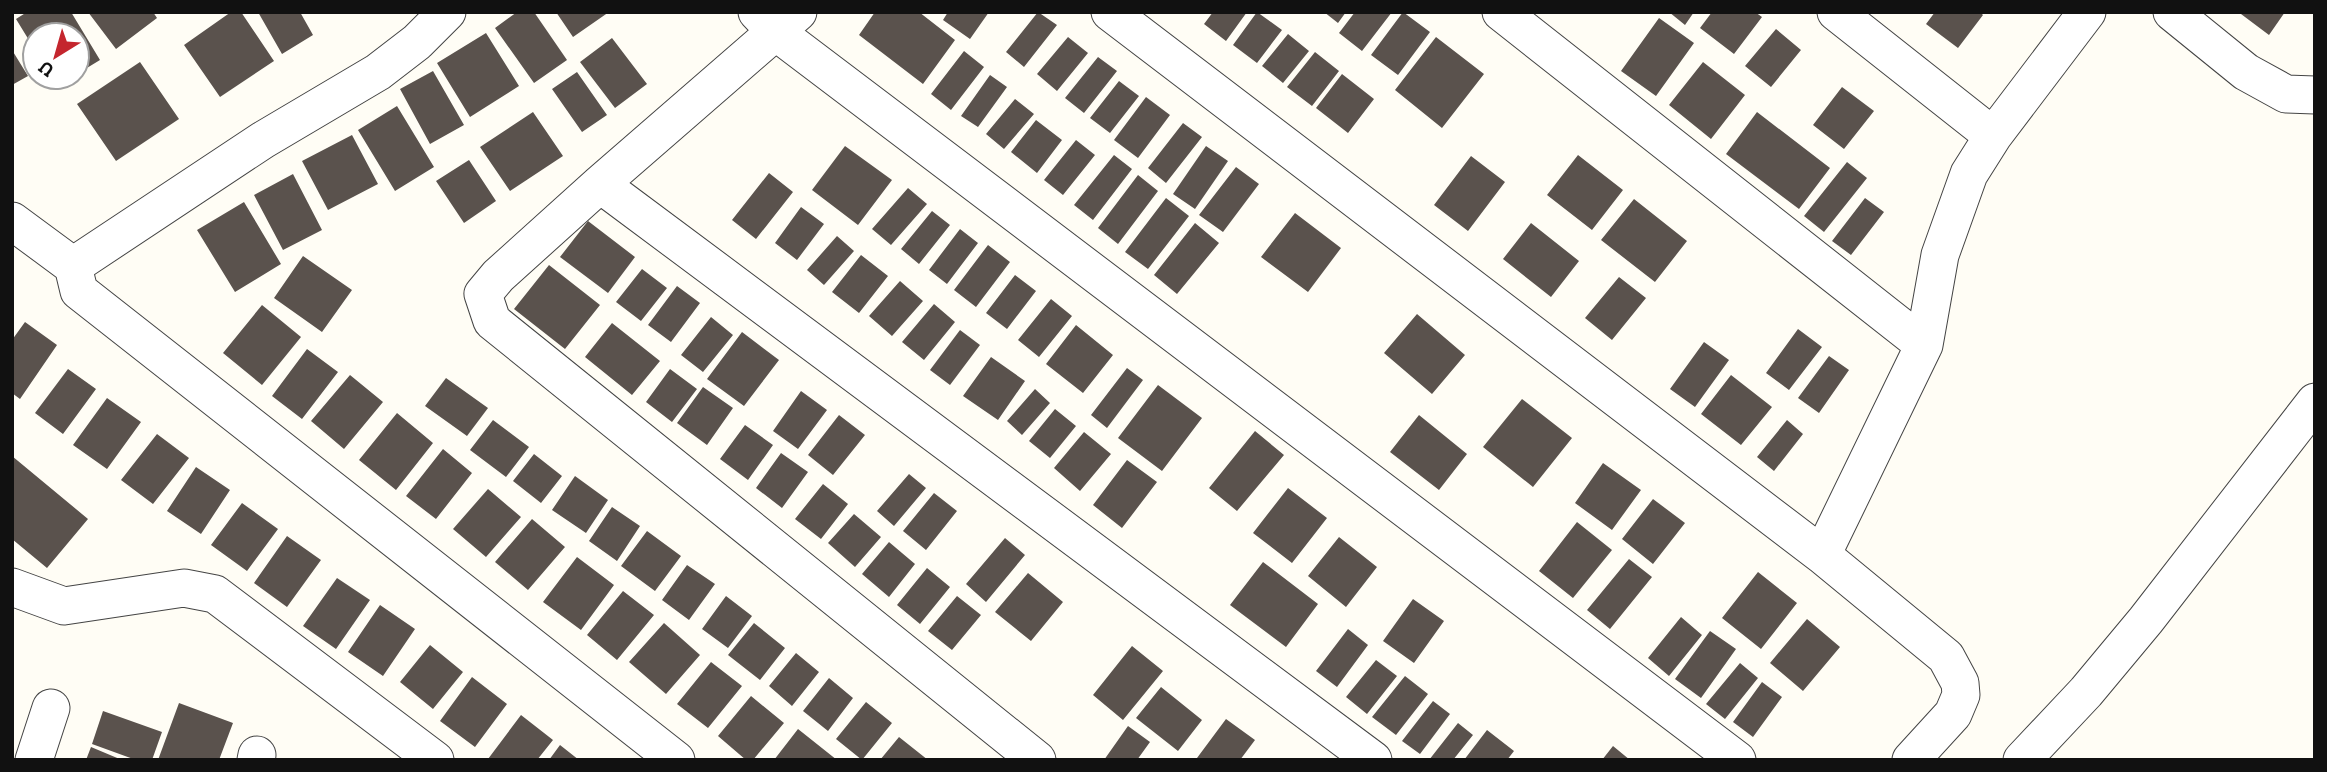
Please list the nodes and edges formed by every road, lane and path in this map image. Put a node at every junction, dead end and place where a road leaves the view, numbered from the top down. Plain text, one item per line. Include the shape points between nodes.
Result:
1 (447, 12) edge
2 (1110, 12) edge
3 (1501, 12) edge
4 (1836, 12) edge
5 (2087, 12) edge
6 (2172, 12) edge
7 (777, 19) edge
8 (2315, 95) edge
9 (1993, 136) junction
10 (600, 184) junction
11 (12, 221) edge
12 (73, 266) junction
13 (1924, 345) junction
14 (2315, 402) edge
15 (1822, 555) junction
16 (12, 587) edge
17 (51, 708) dead end
18 (34, 760) edge
19 (435, 760) edge
20 (676, 760) edge
21 (1037, 760) edge
22 (1373, 760) edge
23 (1737, 760) edge
24 (1911, 760) edge
25 (2022, 760) edge

1 - 12 street via 378,72 263,140
2 - 15 street
3 - 13 street
4 - 9 street
5 - 9 street
6 - 8 street via 2246,72 2286,94
7 - 10 street
7 - 23 street
9 - 13 street via 1969,174 1940,255
10 - 21 street via 483,294 492,321
10 - 22 street
11 - 12 street
12 - 20 street via 79,291
13 - 15 street
14 - 25 street via 2146,621
15 - 24 street via 1945,657 1960,683 1961,695 1953,714
16 - 19 street via 64,606 184,588 215,594
17 - 18 street

